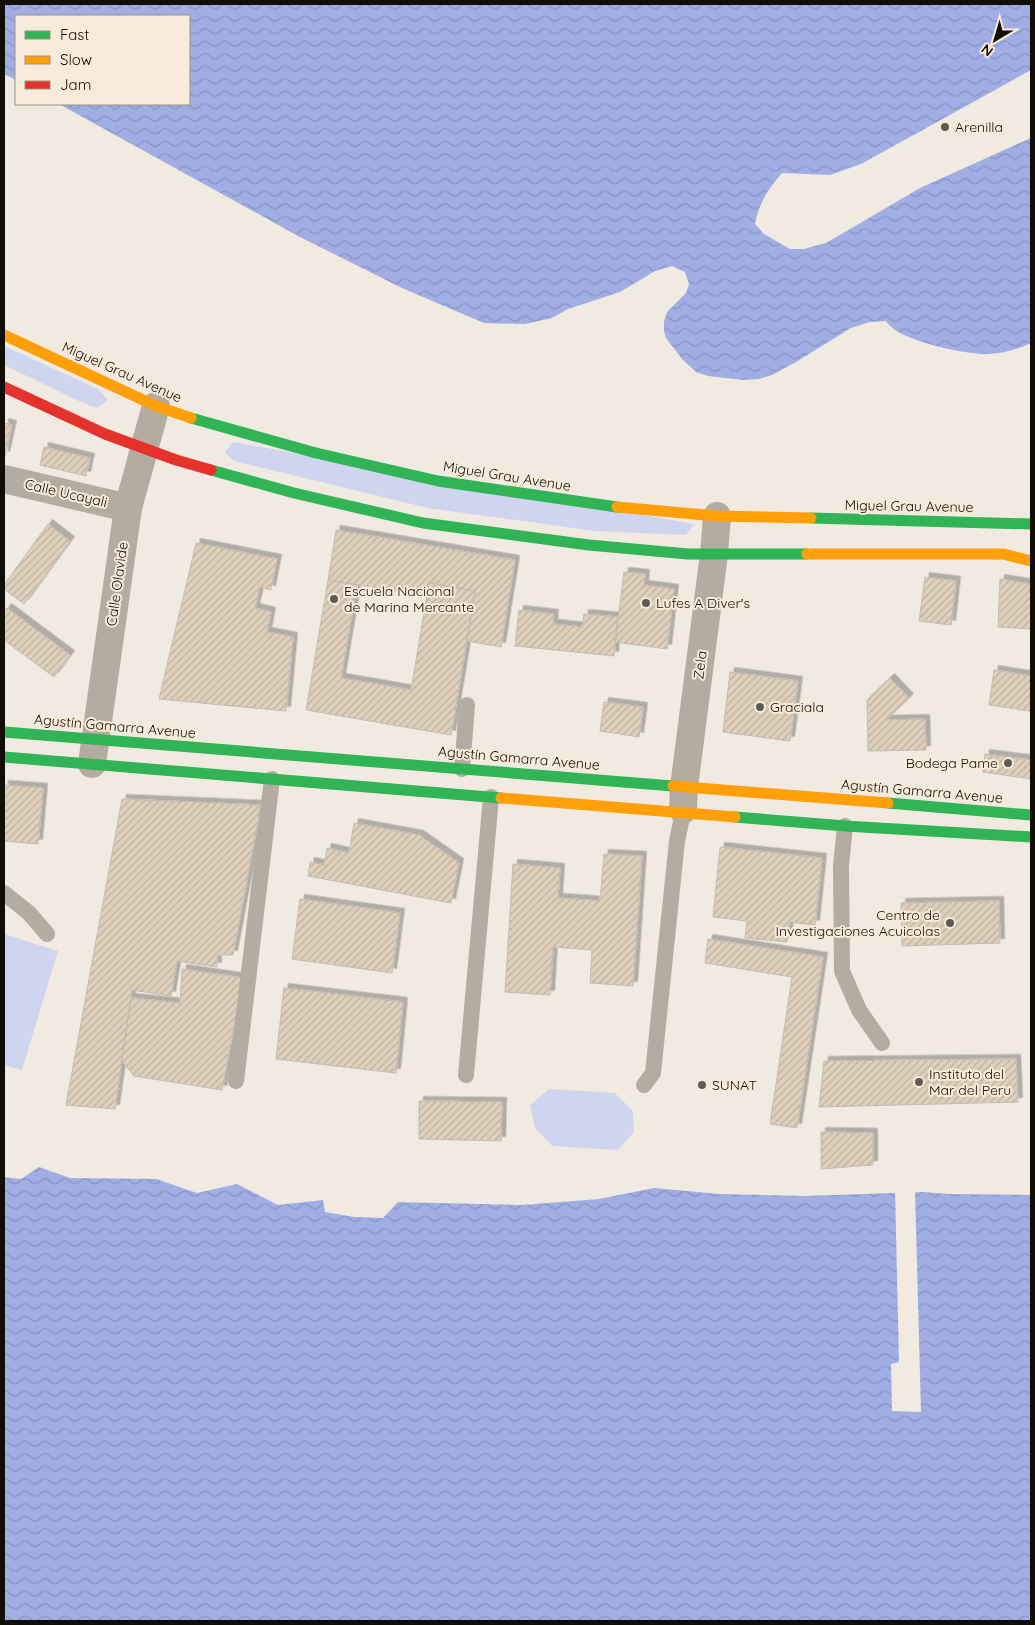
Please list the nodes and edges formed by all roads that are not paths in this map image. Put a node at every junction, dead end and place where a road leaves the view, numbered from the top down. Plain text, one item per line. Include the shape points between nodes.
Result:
1 (4, 335) edge
2 (4, 387) edge
3 (156, 406) junction
4 (144, 449) junction
5 (4, 479) edge
6 (128, 508) junction
7 (717, 516) junction
8 (1031, 524) edge
9 (714, 554) junction
10 (1031, 561) edge
11 (467, 705) dead end
12 (4, 732) edge
13 (93, 752) junction
14 (4, 757) edge
15 (462, 769) junction
16 (272, 779) junction
17 (491, 797) junction
18 (684, 800) junction
19 (1031, 815) edge
20 (846, 826) junction
21 (1031, 837) edge
22 (4, 893) edge
23 (47, 934) dead end
24 (882, 1044) dead end
25 (466, 1075) dead end
26 (236, 1081) dead end
27 (644, 1085) dead end

1 - 3 main road, Miguel Grau Avenue
2 - 4 main road
3 - 4 street, Calle Olavide
3 - 7 main road, Miguel Grau Avenue via 316,453 438,481 630,509
4 - 6 street, Calle Olavide
4 - 9 main road via 294,493 423,523 589,545
5 - 6 street, Calle Ucayali
6 - 13 street, Calle Olavide
7 - 8 main road, Miguel Grau Avenue
7 - 9 street, Zela
9 - 10 main road via 1003,554
9 - 18 street, Zela
11 - 15 lane
12 - 13 main road, Agustín Gamarra Avenue
13 - 14 main road, Agustín Gamarra Avenue
13 - 15 main road, Agustín Gamarra Avenue
13 - 16 main road, Agustín Gamarra Avenue
15 - 18 main road, Agustín Gamarra Avenue
16 - 17 main road, Agustín Gamarra Avenue
16 - 26 lane
17 - 18 main road, Agustín Gamarra Avenue
17 - 25 lane
18 - 19 main road, Agustín Gamarra Avenue
18 - 20 main road, Agustín Gamarra Avenue
18 - 27 lane via 653,1073
20 - 21 main road, Agustín Gamarra Avenue
20 - 24 lane via 840,865 842,971 859,1010
22 - 23 lane via 29,913

